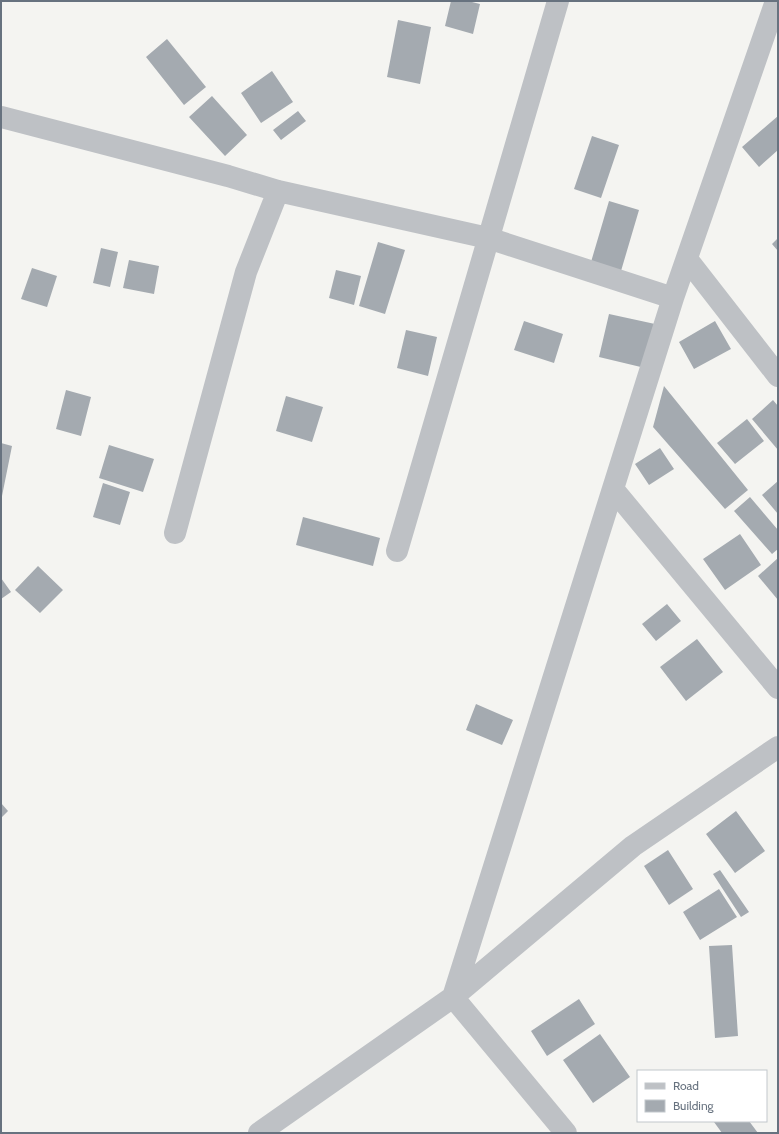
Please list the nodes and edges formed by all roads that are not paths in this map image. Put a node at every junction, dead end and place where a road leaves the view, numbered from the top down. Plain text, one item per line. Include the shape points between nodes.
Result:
1 (558, 1) edge
2 (776, 1) edge
3 (1, 117) edge
4 (278, 191) junction
5 (488, 238) junction
6 (687, 259) junction
7 (673, 298) junction
8 (778, 376) edge
9 (613, 489) junction
10 (175, 533) dead end
11 (398, 551) dead end
12 (778, 688) edge
13 (778, 747) edge
14 (453, 997) junction
15 (259, 1133) edge
16 (566, 1133) edge

1 - 5 street
2 - 6 street
3 - 4 street
4 - 5 street
4 - 10 street via 246,272
5 - 7 street
5 - 11 street
6 - 7 street
6 - 8 street
7 - 9 street
9 - 12 street
9 - 14 street
13 - 14 street via 633,846
14 - 15 street
14 - 16 street

